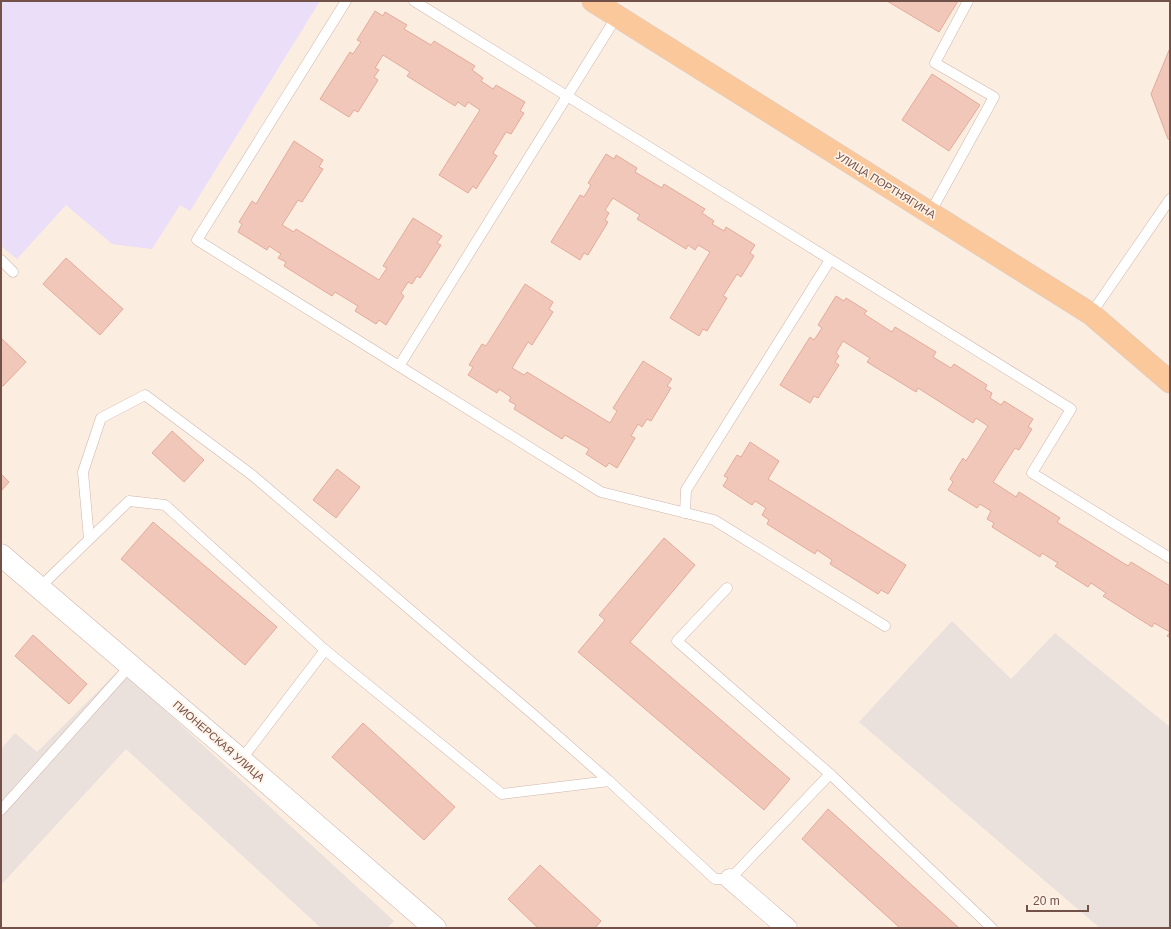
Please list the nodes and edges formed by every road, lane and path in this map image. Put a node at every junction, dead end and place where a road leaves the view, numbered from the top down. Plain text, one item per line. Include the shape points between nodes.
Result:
1 (346, 1) edge
2 (414, 1) edge
3 (593, 1) edge
4 (968, 1) edge
5 (617, 16) junction
6 (566, 96) junction
7 (1170, 199) edge
8 (930, 213) junction
9 (1, 260) edge
10 (830, 260) junction
11 (13, 272) dead end
12 (1091, 314) junction
13 (398, 366) junction
14 (1170, 382) edge
15 (685, 513) junction
16 (89, 540) junction
17 (1, 556) edge
18 (1170, 558) edge
19 (39, 588) junction
20 (726, 588) dead end
21 (885, 626) dead end
22 (325, 650) junction
23 (130, 666) junction
24 (241, 760) junction
25 (830, 774) junction
26 (609, 782) junction
27 (1, 810) edge
28 (730, 878) junction
29 (435, 928) edge
30 (787, 928) edge
31 (992, 928) edge

1 - 13 lane via 197,240
2 - 6 lane
3 - 5 main road, УЛИЦА ПОРТНЯГИНА
4 - 8 lane via 935,63 994,97
5 - 6 lane
5 - 8 main road, УЛИЦА ПОРТНЯГИНА
6 - 10 lane
6 - 13 lane
7 - 12 lane
8 - 12 main road, УЛИЦА ПОРТНЯГИНА
9 - 11 lane
10 - 15 lane via 686,490
10 - 18 lane via 1071,409 1032,473
12 - 14 main road, УЛИЦА ПОРТНЯГИНА
13 - 15 lane via 601,492
15 - 21 lane via 714,520
16 - 19 lane
16 - 22 lane via 129,501 165,505
16 - 26 lane via 83,472 101,418 145,395 252,475
17 - 19 street, ПИОНЕРСКАЯ УЛИЦА
19 - 23 street, ПИОНЕРСКАЯ УЛИЦА
20 - 25 lane via 677,641
22 - 24 lane
22 - 26 lane via 502,794
23 - 24 street, ПИОНЕРСКАЯ УЛИЦА
23 - 27 lane
24 - 29 street, ПИОНЕРСКАЯ УЛИЦА
25 - 28 lane
25 - 31 lane
26 - 28 lane via 715,879
28 - 30 street

